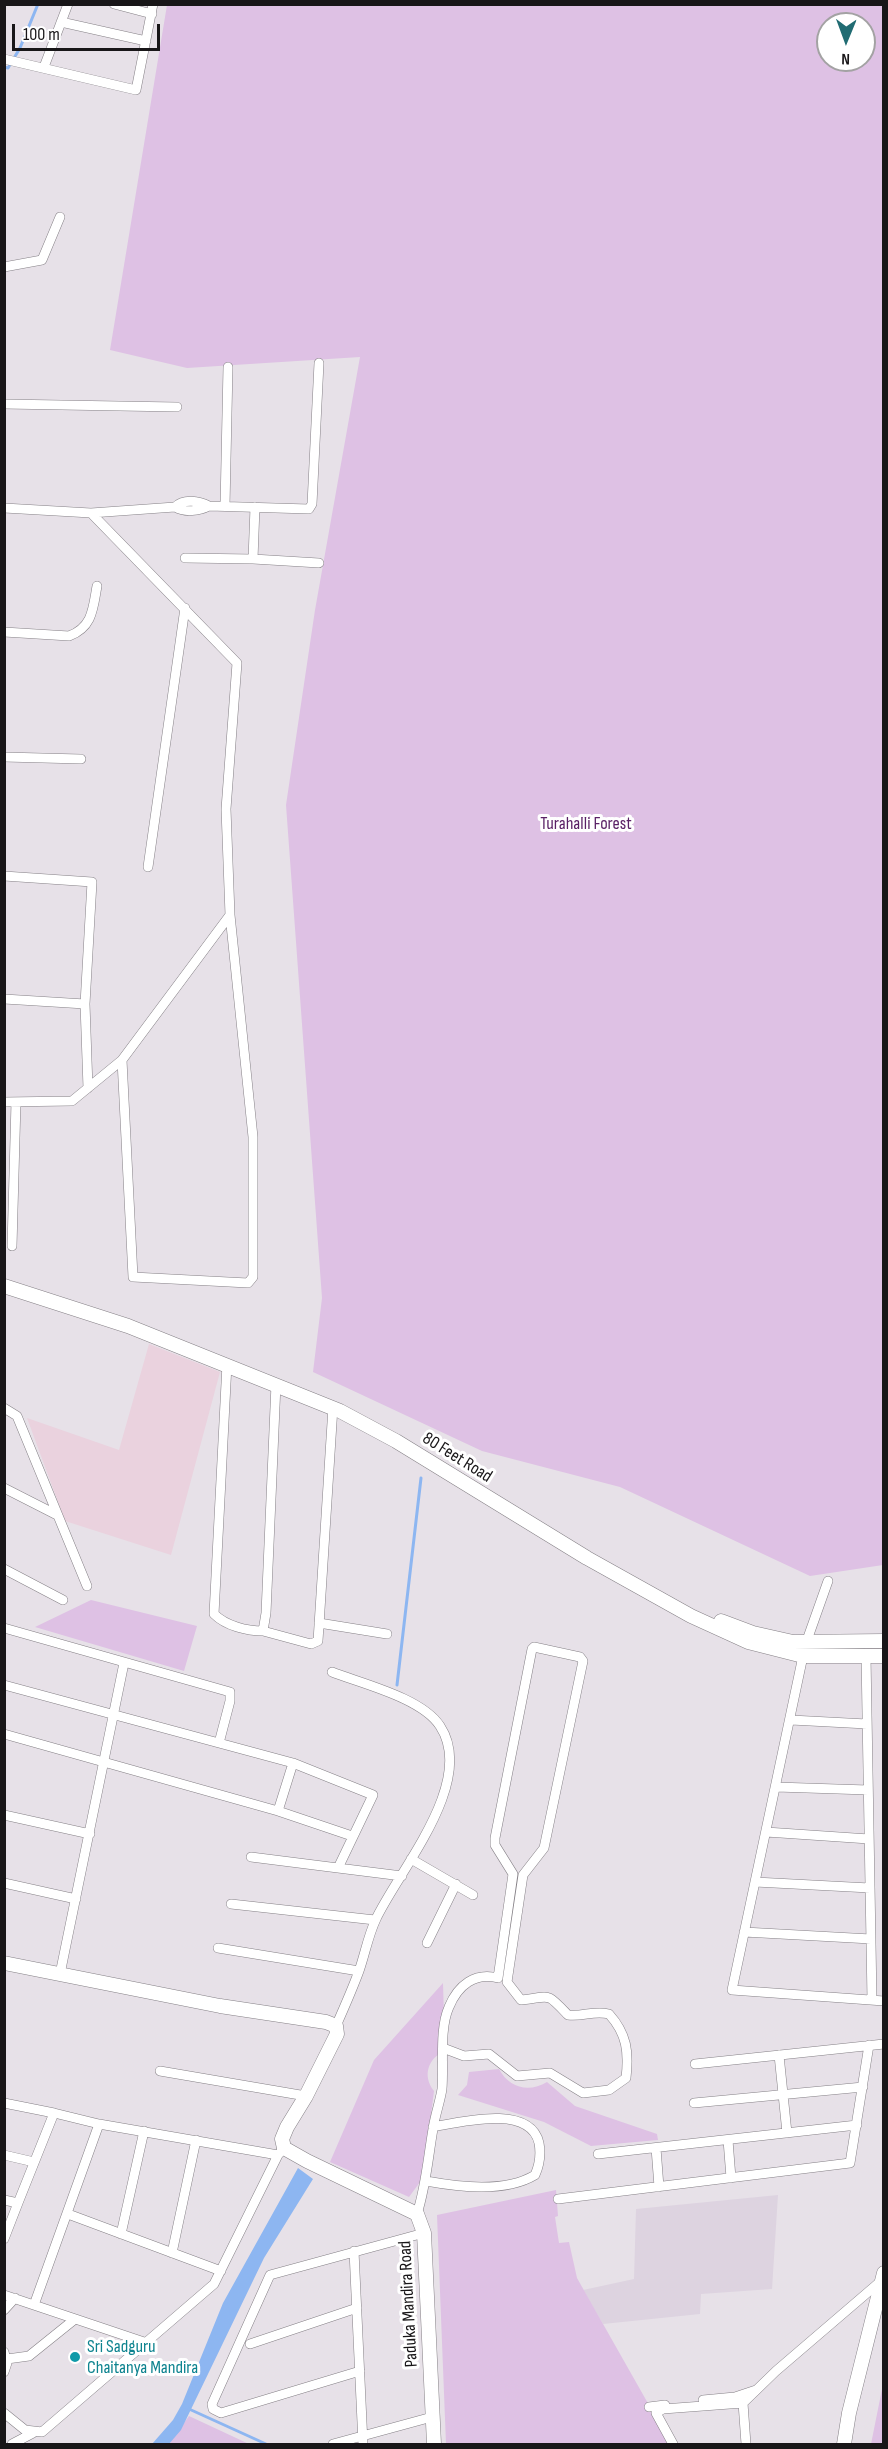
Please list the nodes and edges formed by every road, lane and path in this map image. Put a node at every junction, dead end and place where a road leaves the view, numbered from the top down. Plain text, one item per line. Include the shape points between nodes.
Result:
1 (68, 4) edge
2 (114, 4) edge
3 (152, 9) edge
4 (61, 22) junction
5 (146, 41) junction
6 (4, 59) edge
7 (44, 67) junction
8 (60, 217) dead end
9 (4, 267) edge
10 (319, 363) dead end
11 (228, 367) dead end
12 (4, 404) edge
13 (177, 407) dead end
14 (225, 506) junction
15 (255, 507) junction
16 (4, 508) edge
17 (91, 513) junction
18 (185, 558) dead end
19 (253, 559) junction
20 (319, 563) dead end
21 (97, 586) dead end
22 (186, 608) junction
23 (4, 632) edge
24 (4, 757) edge
25 (81, 759) dead end
26 (148, 867) dead end
27 (4, 876) edge
28 (230, 915) junction
29 (4, 999) edge
30 (85, 1004) junction
31 (122, 1060) junction
32 (88, 1088) junction
33 (4, 1102) edge
34 (16, 1102) junction
35 (12, 1246) dead end
36 (4, 1279) edge
37 (4, 1286) edge
38 (226, 1364) junction
39 (276, 1384) junction
40 (333, 1407) junction
41 (4, 1408) edge
42 (4, 1488) edge
43 (57, 1515) junction
44 (4, 1569) edge
45 (828, 1581) dead end
46 (87, 1586) dead end
47 (647, 1587) junction
48 (63, 1600) dead end
49 (319, 1623) junction
50 (4, 1628) edge
51 (264, 1631) junction
52 (387, 1634) dead end
53 (884, 1641) edge
54 (805, 1650) junction
55 (866, 1656) junction
56 (884, 1656) edge
57 (124, 1663) junction
58 (332, 1672) dead end
59 (4, 1685) edge
60 (114, 1716) junction
61 (791, 1720) junction
62 (867, 1724) junction
63 (4, 1734) edge
64 (219, 1743) junction
65 (104, 1763) junction
66 (293, 1763) junction
67 (776, 1787) junction
68 (868, 1790) junction
69 (278, 1811) junction
70 (4, 1815) edge
71 (766, 1832) junction
72 (90, 1834) junction
73 (352, 1836) junction
74 (869, 1839) junction
75 (251, 1857) dead end
76 (411, 1859) junction
77 (338, 1868) junction
78 (402, 1876) junction
79 (755, 1882) junction
80 (4, 1883) edge
81 (456, 1884) junction
82 (870, 1888) junction
83 (474, 1894) dead end
84 (76, 1899) junction
85 (515, 1901) junction
86 (231, 1904) dead end
87 (375, 1920) junction
88 (744, 1932) junction
89 (870, 1939) junction
90 (427, 1943) dead end
91 (218, 1948) dead end
92 (4, 1963) edge
93 (505, 1963) junction
94 (359, 1971) junction
95 (60, 1974) junction
96 (872, 2000) junction
97 (884, 2001) edge
98 (336, 2026) junction
99 (884, 2044) edge
100 (869, 2045) junction
101 (443, 2048) junction
102 (779, 2055) junction
103 (695, 2064) dead end
104 (160, 2071) dead end
105 (863, 2087) junction
106 (783, 2095) junction
107 (306, 2096) junction
108 (4, 2103) edge
109 (694, 2103) dead end
110 (54, 2113) junction
111 (99, 2124) junction
112 (857, 2125) junction
113 (433, 2127) junction
114 (144, 2131) junction
115 (787, 2133) junction
116 (196, 2140) junction
117 (728, 2140) junction
118 (656, 2148) junction
119 (281, 2151) junction
120 (598, 2154) dead end
121 (4, 2155) edge
122 (34, 2162) junction
123 (730, 2178) junction
124 (426, 2181) junction
125 (659, 2187) junction
126 (558, 2199) dead end
127 (4, 2200) edge
128 (18, 2203) junction
129 (68, 2214) junction
130 (417, 2214) junction
131 (424, 2233) junction
132 (121, 2234) junction
133 (4, 2239) edge
134 (354, 2251) junction
135 (172, 2253) junction
136 (221, 2271) junction
137 (882, 2277) edge
138 (4, 2295) edge
139 (15, 2298) junction
140 (34, 2305) junction
141 (357, 2308) junction
142 (4, 2310) edge
143 (75, 2319) junction
144 (144, 2342) junction
145 (250, 2344) dead end
146 (6, 2355) edge
147 (360, 2371) junction
148 (4, 2372) edge
149 (756, 2390) junction
150 (743, 2403) junction
151 (649, 2407) dead end
152 (4, 2413) edge
153 (432, 2417) junction
154 (33, 2433) junction
155 (363, 2440) edge
156 (12, 2445) edge
157 (333, 2445) edge
158 (434, 2445) edge
159 (673, 2445) edge
160 (746, 2445) edge
161 (844, 2445) edge

1 - 4 street
2 - 3 street
3 - 5 street
4 - 5 street
4 - 7 street
5 - 7 street via 136,90
6 - 7 street
8 - 9 street via 42,260
10 - 15 street via 312,504 309,509
11 - 14 street
12 - 13 street
14 - 15 street
14 - 17 street via 184,502 175,507
15 - 19 street
16 - 17 street
17 - 22 street
18 - 19 street
19 - 20 street
21 - 23 street via 92,615 86,627 76,634
22 - 26 street
22 - 28 street via 237,663 226,809
24 - 25 street
27 - 30 street via 92,882
28 - 31 street
28 - 31 street via 253,1137 253,1277 248,1283 133,1277
29 - 30 street
30 - 32 street
31 - 32 street
32 - 34 street via 72,1101
33 - 34 street
34 - 35 street
36 - 47 main road, 80 Feet Road via 130,1319 336,1400
37 - 38 main road, 80 Feet Road via 128,1326
38 - 39 main road, 80 Feet Road
38 - 51 street via 214,1614 221,1621
39 - 40 main road, 80 Feet Road
39 - 51 street
40 - 47 main road, 80 Feet Road via 587,1558
40 - 49 street
41 - 43 street via 17,1416
42 - 43 street
43 - 46 street
44 - 48 street
45 - 54 street
47 - 54 main road, 80 Feet Road via 695,1610
49 - 51 street via 315,1643
49 - 52 street
50 - 57 street
53 - 54 main road, 80 Feet Road
54 - 55 main road, 80 Feet Road
54 - 61 street
55 - 56 main road, 80 Feet Road
55 - 62 street
57 - 60 street
57 - 64 street via 230,1692
58 - 76 street via 412,1702 441,1726 448,1745 448,1781 444,1797
59 - 60 street
60 - 64 street
60 - 65 street
61 - 62 street
61 - 67 street
62 - 68 street
63 - 65 street
64 - 66 street
65 - 69 street
65 - 72 street
66 - 69 street
66 - 73 street via 373,1795
67 - 68 street
67 - 71 street
68 - 74 street
69 - 73 street
70 - 72 street
71 - 74 street
71 - 79 street
72 - 84 street
73 - 77 street
74 - 82 street
75 - 77 street
76 - 78 street
76 - 81 street
77 - 78 street
78 - 87 street
79 - 82 street
79 - 88 street
80 - 84 street
81 - 83 street
81 - 90 street
82 - 89 street
84 - 95 street
85 - 85 street via 513,1874 495,1845 495,1838 534,1647 580,1657 583,1661 544,1848 523,1875
85 - 93 street
86 - 87 street
87 - 94 street
88 - 89 street
88 - 96 street via 732,1990
89 - 96 street
91 - 94 street
92 - 95 main road
93 - 101 street via 498,1978 484,1974 470,1980 448,2007
93 - 101 street via 507,1982 521,2000 548,1996 568,2015 592,2011 609,2014 629,2050 626,2078 609,2090 583,2093 550,2073 517,2076 489,2054 464,2056
94 - 98 street
95 - 98 main road
96 - 97 street
98 - 107 main road via 337,2034
99 - 100 street
100 - 102 street
100 - 105 street
101 - 113 street via 442,2090
102 - 103 street
102 - 106 street
104 - 107 street
105 - 106 street
105 - 112 street
106 - 109 street
106 - 115 street
107 - 119 main road via 287,2127
108 - 110 street
110 - 111 street
110 - 122 street
111 - 114 street
111 - 129 street
112 - 115 street
112 - 123 street via 850,2163
113 - 124 street
113 - 124 street via 509,2119 535,2133 540,2154 535,2175 516,2182 473,2187
114 - 116 street
114 - 132 street
115 - 117 street
116 - 119 street
116 - 135 street
117 - 118 street
117 - 123 street
118 - 120 street
118 - 125 street
119 - 130 main road, Paduka Mandira Road
119 - 136 street
121 - 122 street
122 - 128 street
123 - 125 street
124 - 130 street
125 - 126 street
127 - 128 street
128 - 133 street
129 - 132 street
129 - 140 street
130 - 131 main road, Paduka Mandira Road
131 - 134 street
131 - 153 main road, Paduka Mandira Road
132 - 135 street
134 - 141 street
134 - 147 street via 270,2276 213,2409 221,2413
135 - 136 street
136 - 144 street via 214,2284
137 - 149 street
137 - 161 main road
138 - 139 street
139 - 140 street
139 - 142 street
140 - 143 street
141 - 145 street
141 - 147 street
143 - 144 street
143 - 146 street via 29,2356
144 - 154 street via 42,2432
146 - 148 street
147 - 155 street
149 - 150 street
149 - 151 street via 735,2397
150 - 159 street via 663,2409 656,2413
150 - 160 street
152 - 154 street
153 - 155 street
153 - 158 main road, Paduka Mandira Road
154 - 156 street
155 - 157 street

